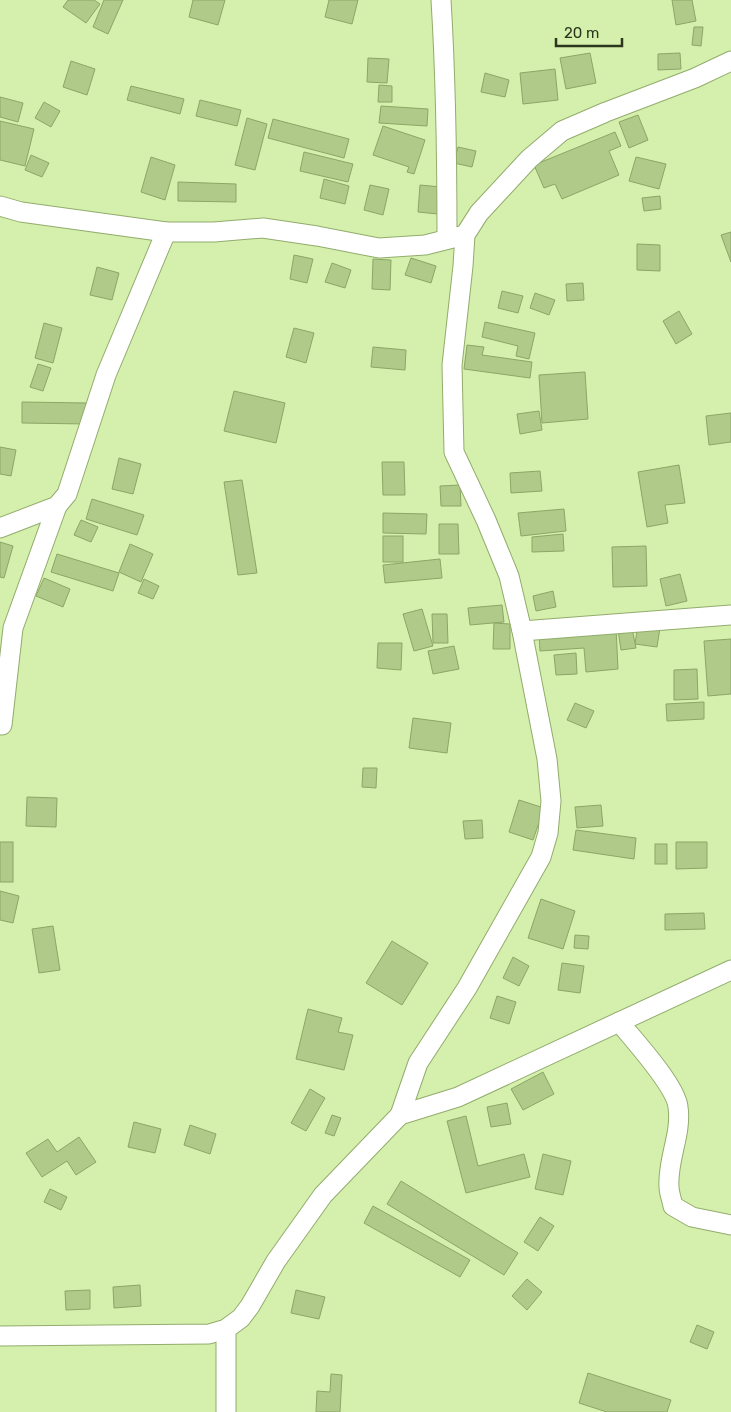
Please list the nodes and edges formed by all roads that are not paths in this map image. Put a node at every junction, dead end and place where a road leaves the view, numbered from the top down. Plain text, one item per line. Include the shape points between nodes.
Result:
1 (441, 0) edge
2 (731, 61) edge
3 (0, 206) edge
4 (166, 232) junction
5 (456, 237) junction
6 (57, 506) junction
7 (0, 528) edge
8 (731, 615) edge
9 (522, 631) junction
10 (2, 725) dead end
11 (726, 976) edge
12 (620, 1022) junction
13 (400, 1115) junction
14 (731, 1225) edge
15 (226, 1329) junction
16 (0, 1336) edge
17 (226, 1412) edge

1 - 5 street
2 - 5 street via 562,131 522,166
3 - 4 street via 21,212
4 - 5 street via 263,228 379,248 424,245
4 - 6 street via 106,374 67,494
5 - 9 street via 462,266 452,365 454,452 509,576
6 - 7 street
6 - 10 street via 13,628
8 - 9 street
9 - 13 street via 547,759 551,801 548,834 541,857 476,972 418,1063
11 - 12 street
12 - 13 street via 458,1097
12 - 14 street via 670,1086 678,1106 669,1187 673,1206 692,1217
13 - 15 street via 323,1195 276,1261 250,1306
15 - 16 street via 209,1334
15 - 17 street

